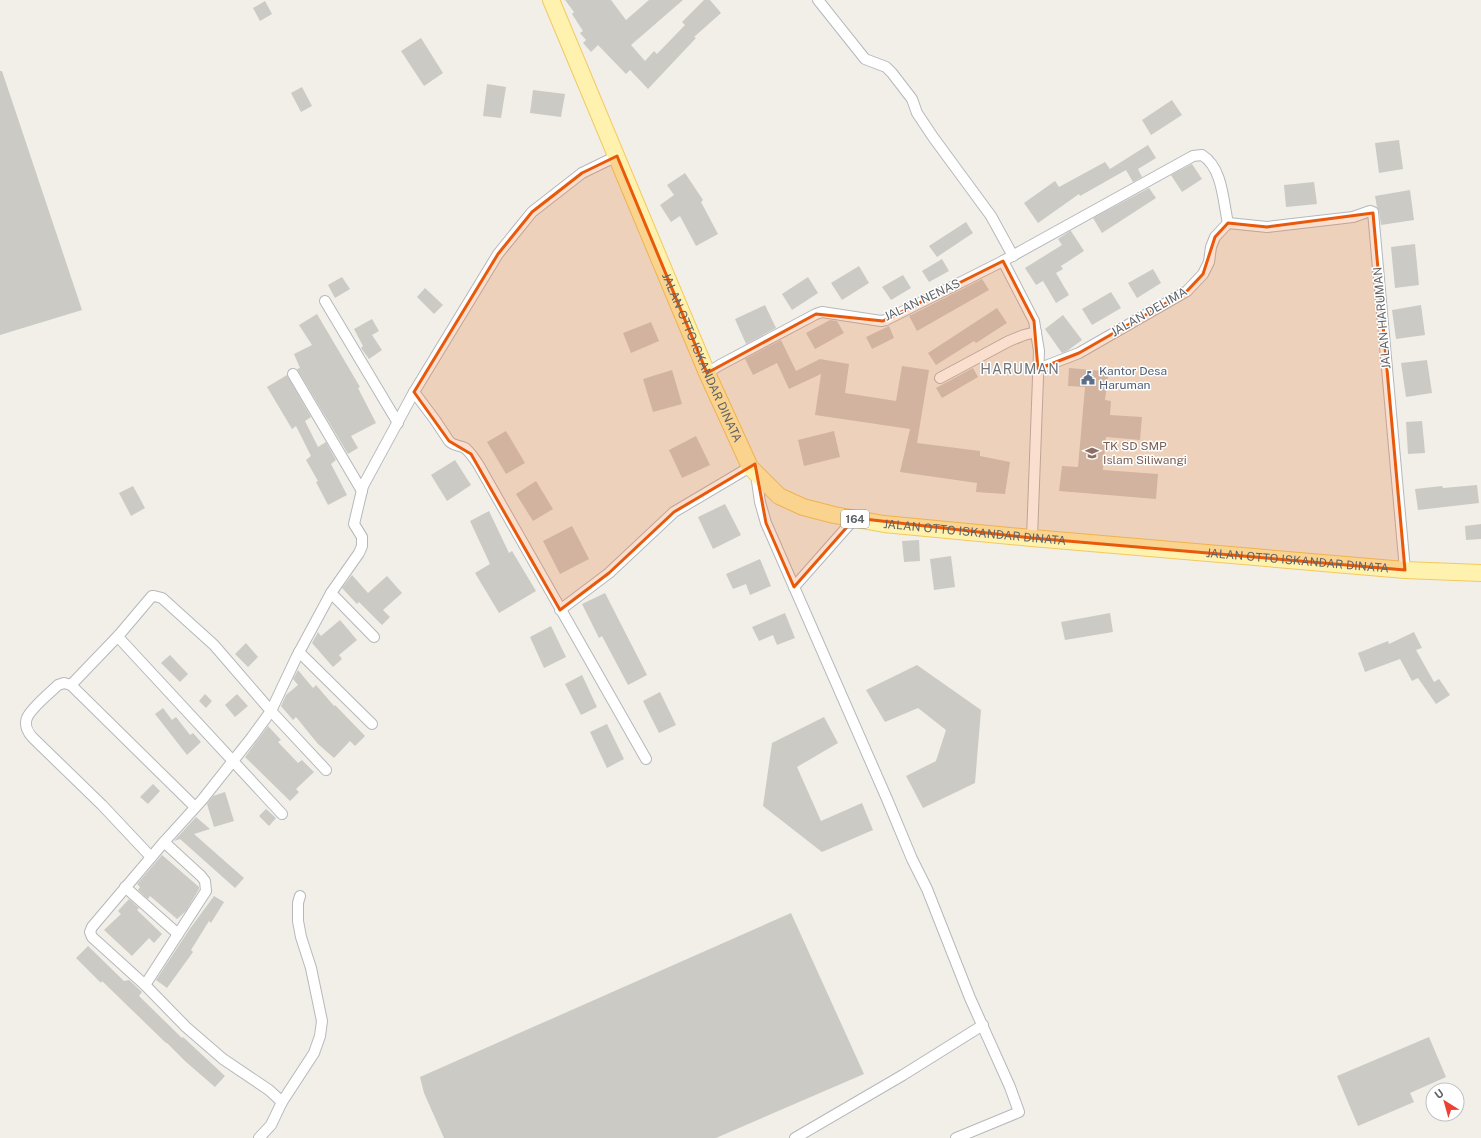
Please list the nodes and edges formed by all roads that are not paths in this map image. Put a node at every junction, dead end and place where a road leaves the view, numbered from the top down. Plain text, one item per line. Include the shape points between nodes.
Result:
1 (551, 0) edge
2 (818, 0) edge
3 (617, 156) junction
4 (1228, 224) junction
5 (1008, 258) junction
6 (325, 301) dead end
7 (1036, 332) junction
8 (1038, 369) junction
9 (293, 374) dead end
10 (707, 374) junction
11 (940, 378) dead end
12 (414, 392) junction
13 (398, 423) junction
14 (753, 470) junction
15 (362, 491) junction
16 (855, 518) junction
17 (1032, 538) junction
18 (1405, 570) junction
19 (1481, 573) edge
20 (794, 587) junction
21 (331, 593) junction
22 (560, 610) junction
23 (119, 636) junction
24 (374, 637) dead end
25 (299, 652) junction
26 (71, 685) junction
27 (271, 711) junction
28 (372, 724) dead end
29 (646, 759) dead end
30 (234, 760) junction
31 (326, 770) dead end
32 (195, 807) junction
33 (282, 814) dead end
34 (164, 842) junction
35 (151, 857) junction
36 (125, 887) junction
37 (300, 896) dead end
38 (178, 934) junction
39 (145, 985) junction
40 (983, 1025) junction
41 (282, 1102) junction
42 (260, 1138) edge
43 (795, 1138) edge
44 (956, 1138) edge

1 - 3 main road, JALAN OTTO ISKANDAR DINATA / 164
2 - 5 street via 864,59 886,67 912,99 917,113 991,216
3 - 10 main road, JALAN OTTO ISKANDAR DINATA / 164
3 - 12 street via 582,173 532,212 498,254
4 - 5 street, JALAN NENAS via 1222,189 1212,164 1202,155 1193,156
4 - 8 street, JALAN DELIMA via 1215,237 1209,262 1203,274 1187,291 1079,353
4 - 18 street, JALAN HARUMAN via 1267,227 1354,217 1373,212
5 - 7 street via 1034,321
5 - 10 street, JALAN NENAS via 883,320 822,312 816,314
6 - 13 street
7 - 8 street
7 - 11 street via 1009,341
8 - 17 street
9 - 15 street
10 - 14 main road, JALAN OTTO ISKANDAR DINATA / 164
12 - 13 street
12 - 22 street via 449,442 464,448 478,464
13 - 15 street
14 - 16 main road, JALAN OTTO ISKANDAR DINATA / 164 via 779,496 803,507
14 - 20 street via 766,523
14 - 22 street via 674,512 609,573
15 - 21 street via 354,524 362,537 362,546
16 - 17 main road, JALAN OTTO ISKANDAR DINATA / 164
16 - 20 street
17 - 18 main road, JALAN OTTO ISKANDAR DINATA / 164
18 - 19 main road, JALAN OTTO ISKANDAR DINATA / 164
20 - 40 street via 927,889
21 - 24 street
21 - 25 street
22 - 29 street
23 - 26 street
23 - 27 street via 152,596 162,598 214,645
23 - 30 street
25 - 27 street
25 - 28 street
26 - 32 street
26 - 35 street via 58,685 31,712 27,718 29,734
27 - 30 street
27 - 31 street
30 - 32 street
30 - 33 street
32 - 34 street
34 - 35 street
34 - 38 street via 201,876 206,886 204,896
35 - 36 street
36 - 38 street
36 - 39 street via 92,926 90,932 96,942
37 - 41 street via 298,921 322,1021 314,1053
38 - 39 street
39 - 41 street via 222,1060 269,1090
40 - 43 street
40 - 44 street via 1019,1112
41 - 42 street

